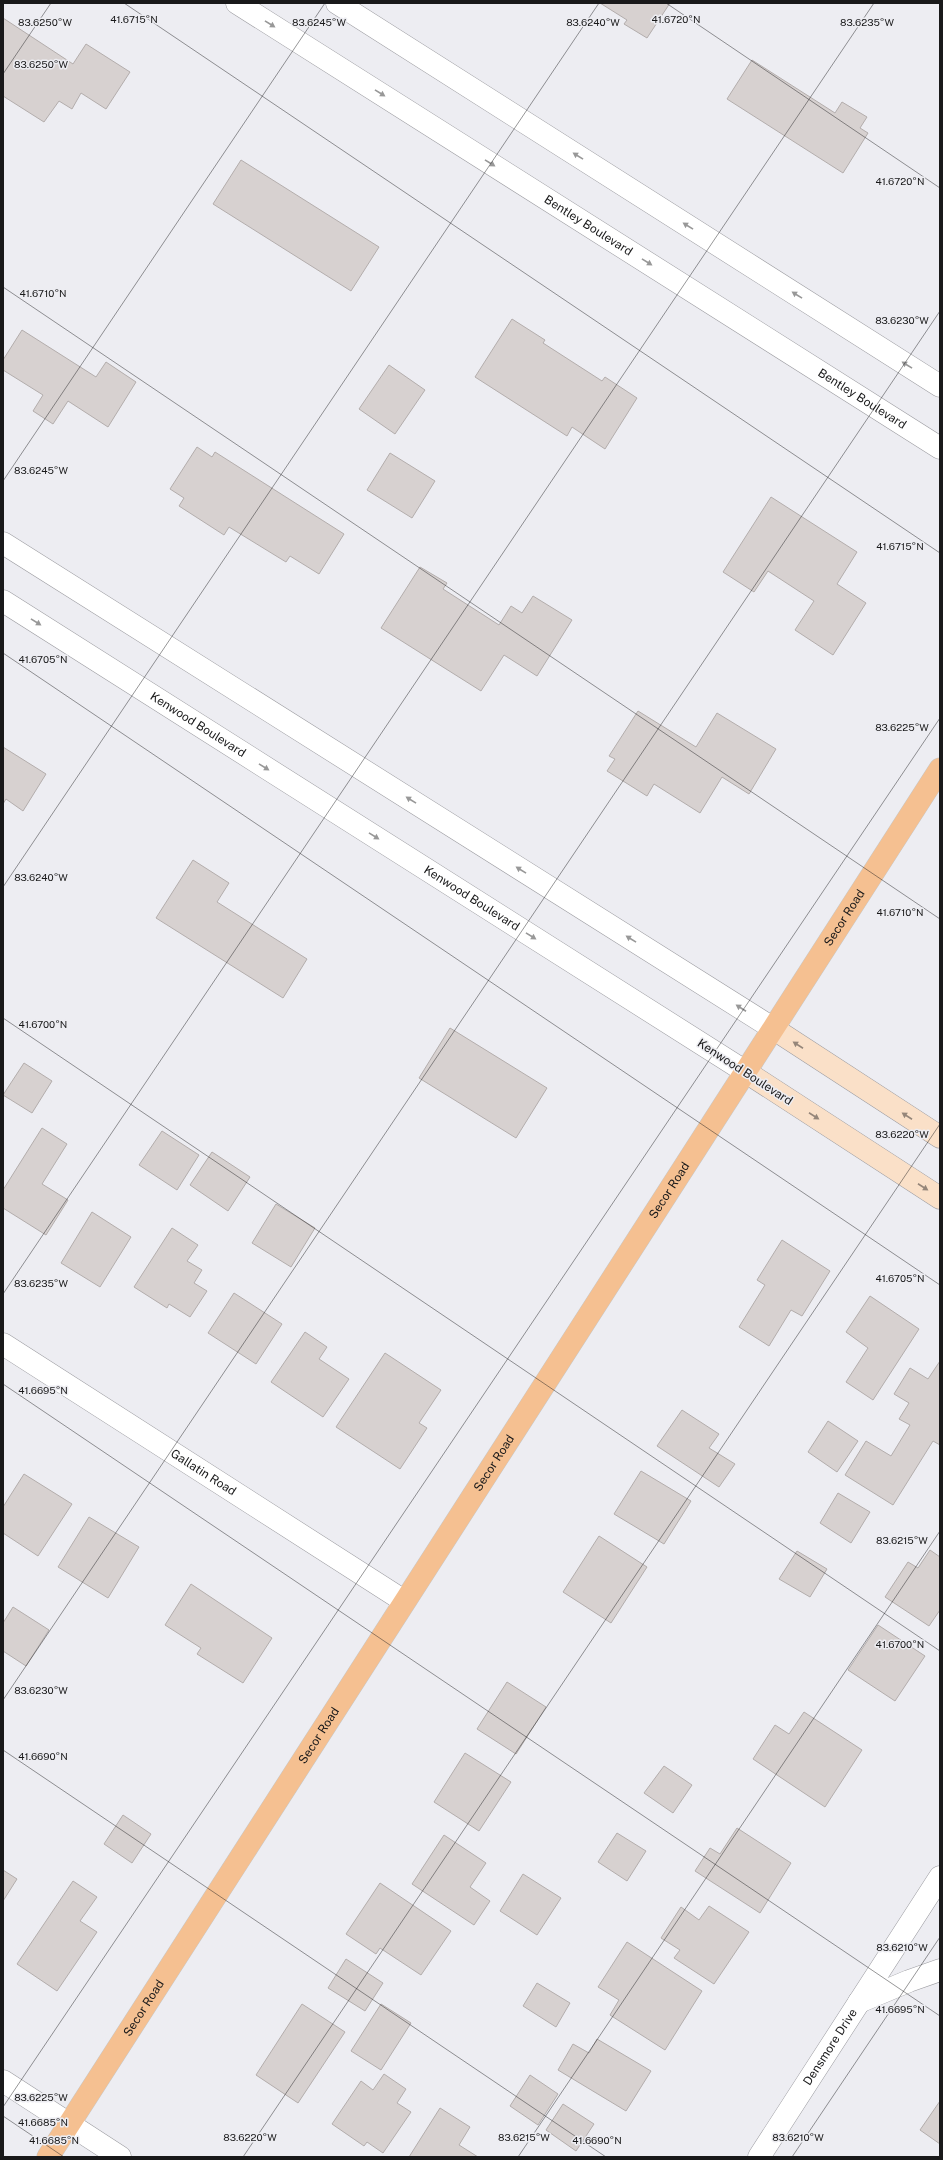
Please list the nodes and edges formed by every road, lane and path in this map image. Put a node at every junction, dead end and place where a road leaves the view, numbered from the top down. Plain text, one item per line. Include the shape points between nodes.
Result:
1 (237, 3) edge
2 (337, 3) edge
3 (940, 386) edge
4 (940, 448) edge
5 (3, 543) edge
6 (3, 601) edge
7 (940, 769) edge
8 (774, 1029) junction
9 (746, 1072) junction
10 (940, 1137) edge
11 (940, 1198) edge
12 (3, 1344) edge
13 (404, 1601) junction
14 (940, 1877) edge
15 (940, 1970) edge
16 (859, 2002) junction
17 (3, 2081) edge
18 (69, 2124) junction
19 (48, 2157) edge
20 (120, 2157) edge
21 (759, 2157) edge

1 -> 4 street, Bentley Boulevard
3 -> 2 street
8 -> 5 street
6 -> 9 street, Kenwood Boulevard
7 - 8 main road, Secor Road
8 - 9 main road, Secor Road
10 -> 8 street
9 -> 11 street, Kenwood Boulevard
9 - 13 main road, Secor Road
12 - 13 street, Gallatin Road
13 - 18 main road, Secor Road
14 - 16 street, Densmore Drive
15 - 16 street via 909,1980
16 - 21 street, Densmore Drive
17 - 18 street
18 - 19 main road, Secor Road
18 - 20 street

